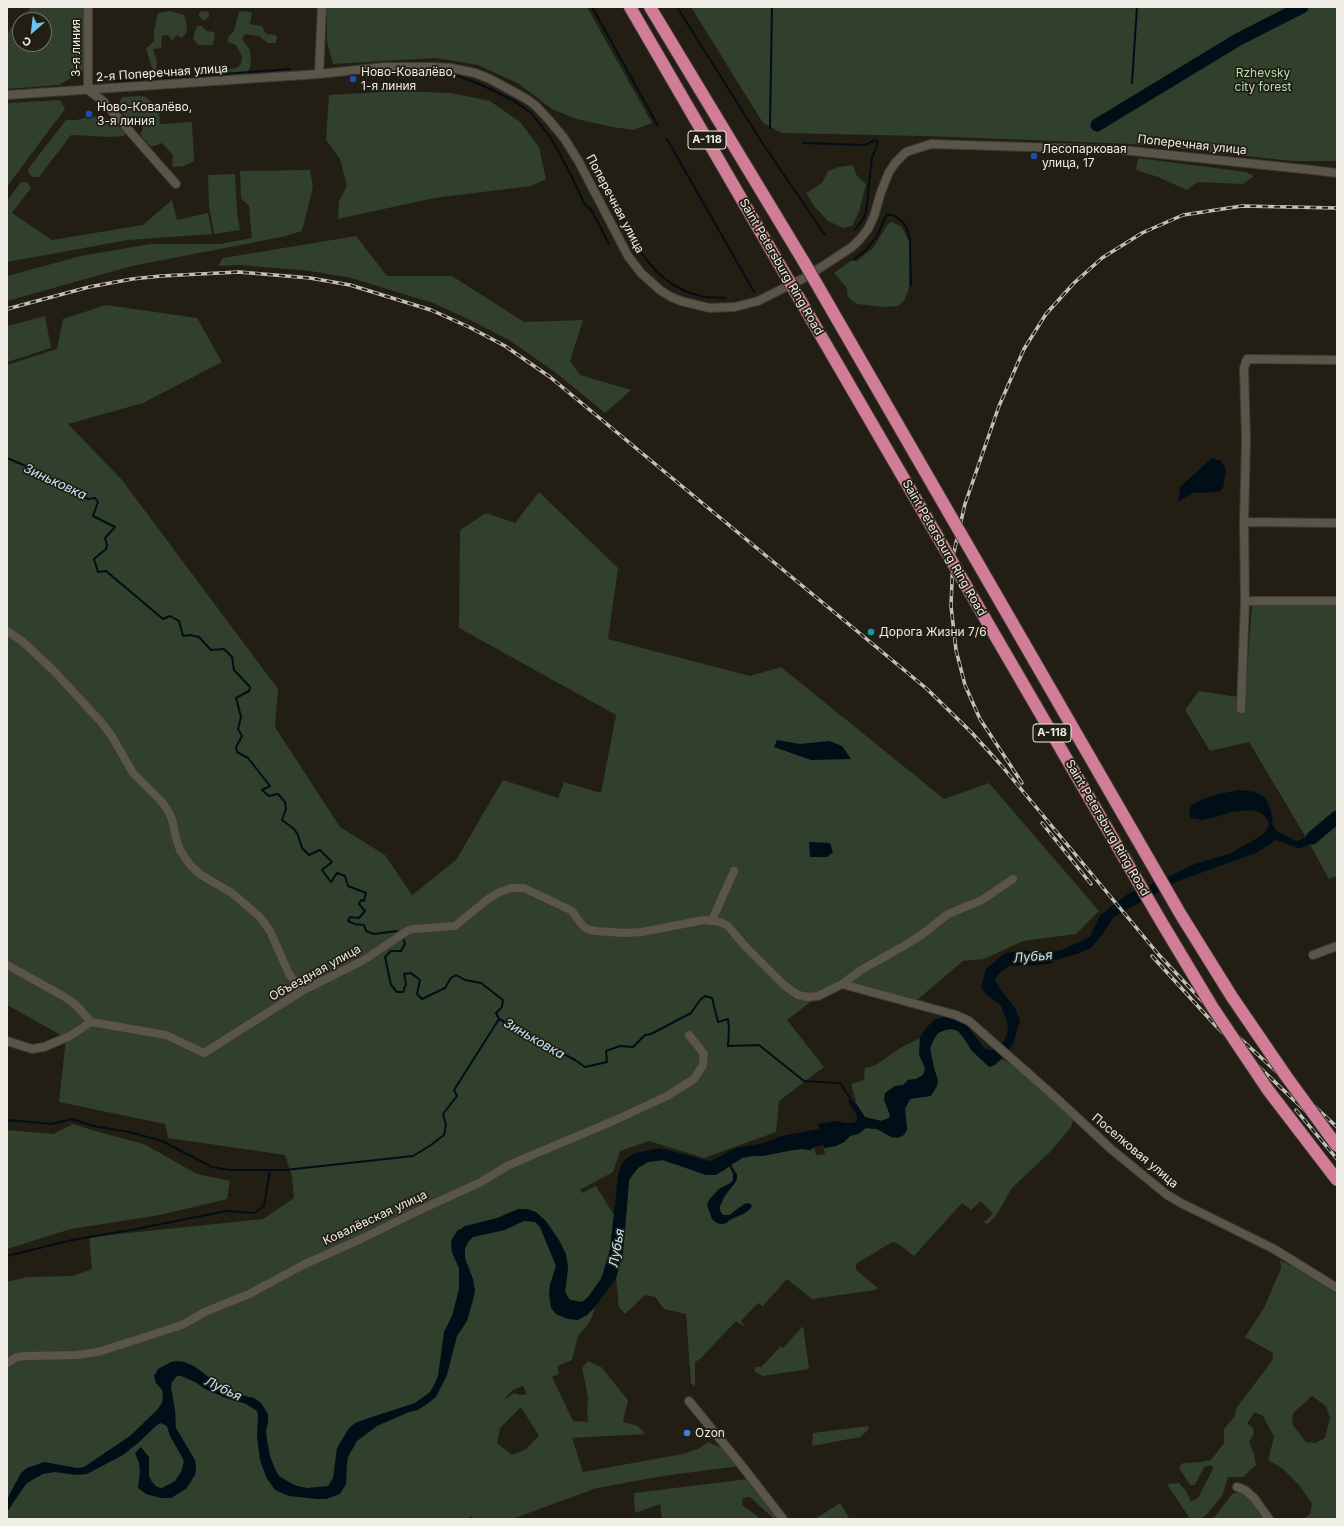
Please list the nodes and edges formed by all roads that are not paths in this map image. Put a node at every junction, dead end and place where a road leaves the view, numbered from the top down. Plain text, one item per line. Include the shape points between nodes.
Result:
1 (88, 7) edge
2 (322, 7) edge
3 (630, 7) edge
4 (650, 7) edge
5 (319, 74) junction
6 (88, 90) junction
7 (7, 96) edge
8 (1337, 173) edge
9 (176, 184) dead end
10 (1337, 360) edge
11 (1244, 522) junction
12 (1337, 523) edge
13 (1245, 601) junction
14 (1337, 601) edge
15 (7, 631) edge
16 (1241, 709) dead end
17 (734, 871) dead end
18 (1013, 879) dead end
19 (712, 920) junction
20 (1337, 946) edge
21 (1313, 955) dead end
22 (7, 965) edge
23 (842, 984) junction
24 (302, 992) junction
25 (91, 1022) junction
26 (689, 1035) dead end
27 (7, 1041) edge
28 (1337, 1146) edge
29 (1337, 1180) edge
30 (1337, 1288) edge
31 (7, 1362) edge
32 (689, 1401) dead end
33 (1237, 1487) dead end
34 (783, 1519) edge
35 (1269, 1519) edge

1 - 6 street, 3-я линия
2 - 5 street
3 - 29 highway, Saint Petersburg Ring Road / А-118, bridge via 1213,1008 1268,1090
4 - 28 highway, Saint Petersburg Ring Road / А-118, bridge via 804,262 1181,915 1236,1004
5 - 6 street, 2-я Поперечная улица
5 - 8 street, Поперечная улица via 384,67 451,68 474,73 514,91 542,111 564,138 628,256 641,273 671,297 681,302 709,308 735,307 758,301 806,277 852,247 868,229 881,192 896,162 906,152 931,144 1122,150
6 - 7 street, 2-я Поперечная улица
6 - 9 street via 103,101
10 - 11 street via 1247,359 1244,368
11 - 12 street
11 - 13 street
13 - 14 street
13 - 16 street
15 - 24 street via 22,641 54,671 101,722 133,773 167,809 180,850 190,865 201,875 232,893 260,917 270,931 289,974
17 - 19 street
18 - 23 street via 982,900 948,914 920,936
19 - 23 street via 728,926 785,986 798,995 808,998 818,996
19 - 24 street, Объездная улица via 694,921 642,932 595,931 582,925 572,911 524,888 511,888 488,899 455,926 407,931 364,960
20 - 21 street
22 - 25 street via 65,996
23 - 30 street, Поселковая улица via 956,1015 969,1021 1111,1149 1166,1194 1274,1250
24 - 25 street, Объездная улица via 204,1053 166,1035
25 - 27 street via 70,1036 44,1047 32,1049
26 - 31 street, Ковалёвская улица via 704,1054 703,1065 694,1079 667,1096 509,1165 479,1183 182,1325 98,1352 16,1357
32 - 34 street
33 - 35 street via 1254,1498

